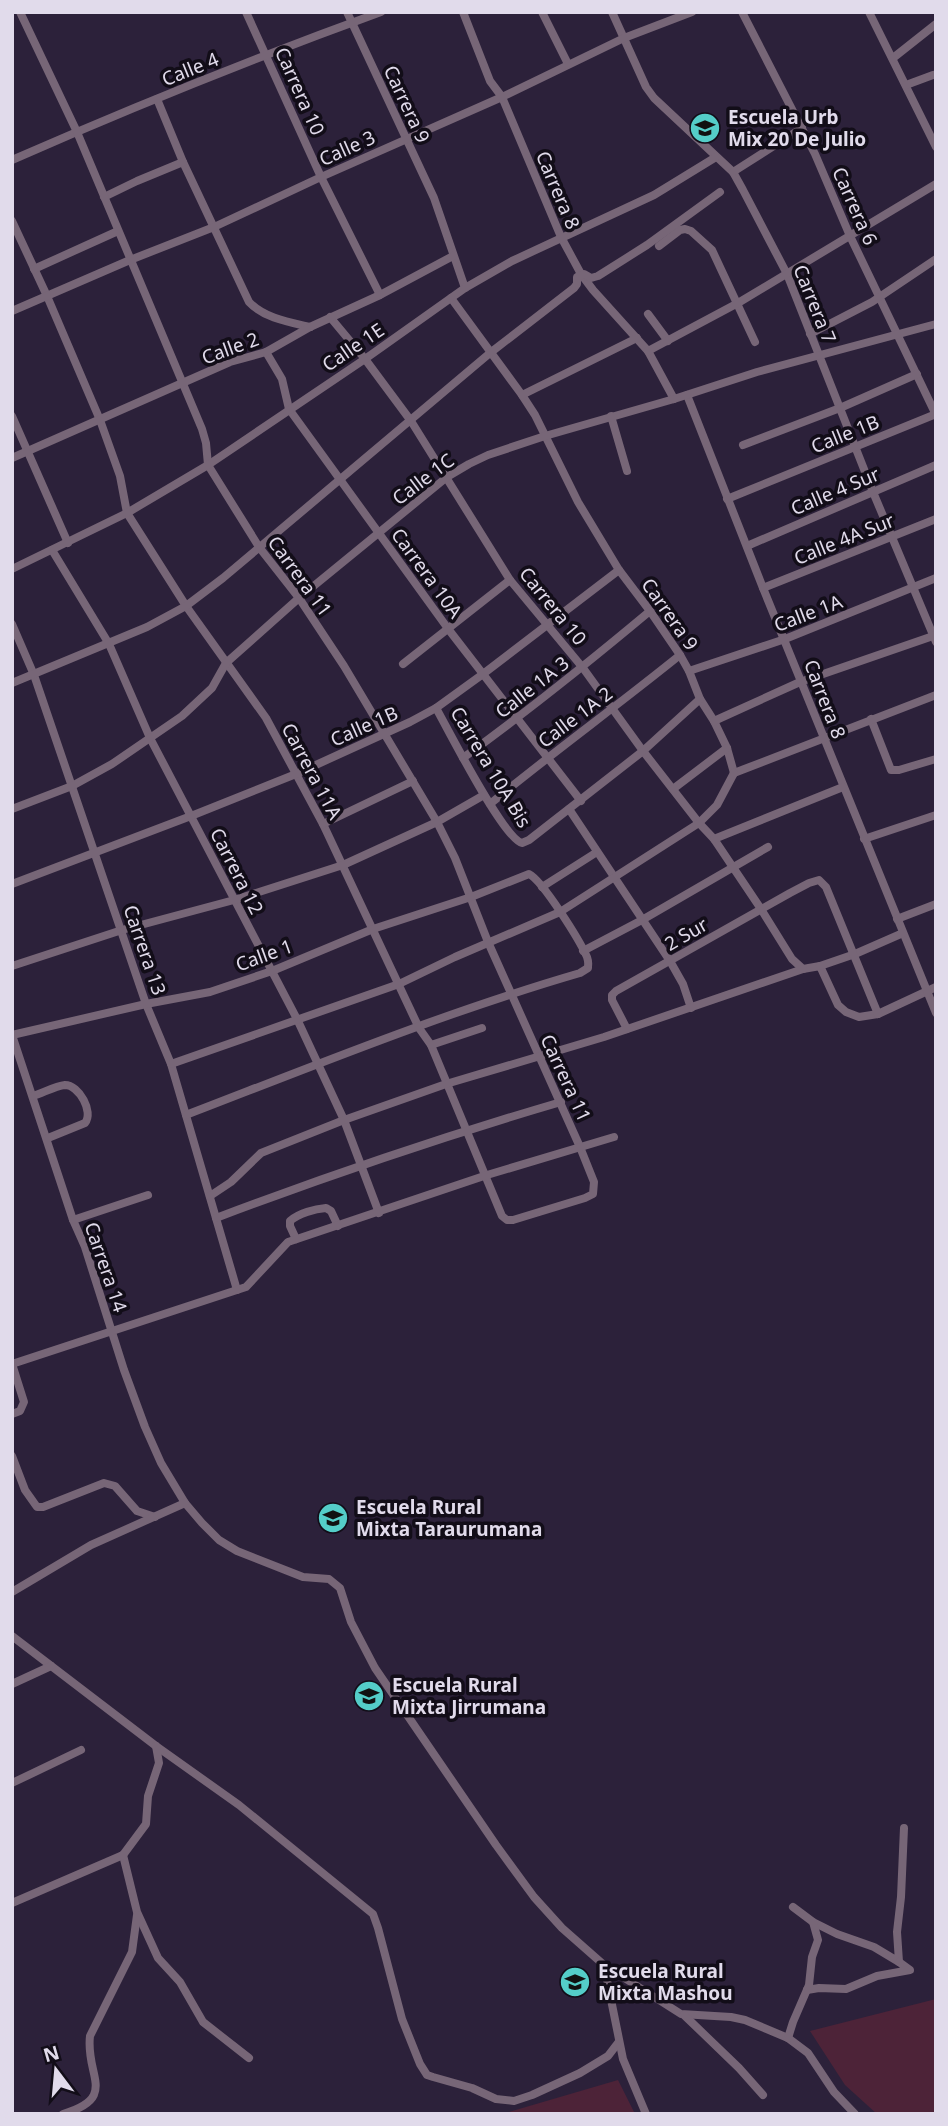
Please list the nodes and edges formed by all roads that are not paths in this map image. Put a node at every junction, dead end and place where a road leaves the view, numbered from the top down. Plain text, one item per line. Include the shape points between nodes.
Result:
1 (20, 12) edge
2 (246, 12) edge
3 (347, 12) edge
4 (381, 12) edge
5 (463, 12) edge
6 (542, 12) edge
7 (612, 12) edge
8 (692, 12) edge
9 (742, 12) edge
10 (869, 12) edge
11 (352, 23) junction
12 (936, 24) edge
13 (624, 38) junction
14 (267, 55) junction
15 (892, 55) junction
16 (568, 64) junction
17 (933, 75) dead end
18 (905, 85) junction
19 (502, 97) junction
20 (157, 99) junction
21 (936, 124) edge
22 (802, 128) junction
23 (926, 128) junction
24 (77, 132) junction
25 (406, 139) junction
26 (936, 147) edge
27 (716, 157) junction
28 (12, 160) edge
29 (183, 162) junction
30 (735, 176) junction
31 (321, 177) junction
32 (936, 184) edge
33 (720, 192) dead end
34 (104, 197) junction
35 (12, 221) edge
36 (214, 227) junction
37 (118, 231) junction
38 (850, 236) junction
39 (561, 237) junction
40 (659, 246) dead end
41 (453, 256) junction
42 (936, 259) edge
43 (130, 260) junction
44 (34, 269) junction
45 (787, 274) junction
46 (583, 276) junction
47 (465, 288) junction
48 (380, 295) junction
49 (47, 296) junction
50 (879, 297) junction
51 (451, 298) junction
52 (738, 303) junction
53 (12, 311) edge
54 (648, 314) dead end
55 (330, 317) junction
56 (936, 324) edge
57 (310, 327) junction
58 (898, 333) junction
59 (810, 334) junction
60 (637, 338) junction
61 (668, 341) junction
62 (755, 342) dead end
63 (648, 351) junction
64 (267, 352) junction
65 (490, 354) junction
66 (820, 357) junction
67 (365, 359) junction
68 (917, 374) junction
69 (182, 383) junction
70 (522, 395) junction
71 (687, 395) junction
72 (674, 400) junction
73 (840, 408) junction
74 (289, 409) junction
75 (936, 415) edge
76 (12, 416) edge
77 (611, 416) junction
78 (100, 420) junction
79 (411, 421) junction
80 (545, 436) junction
81 (743, 445) dead end
82 (856, 447) junction
83 (29, 451) junction
84 (12, 458) edge
85 (208, 465) junction
86 (936, 465) edge
87 (627, 471) dead end
88 (447, 477) junction
89 (339, 480) junction
90 (873, 492) junction
91 (727, 499) junction
92 (127, 513) junction
93 (936, 519) edge
94 (379, 533) junction
95 (892, 538) junction
96 (68, 543) junction
97 (747, 546) junction
98 (259, 547) junction
99 (52, 550) junction
100 (12, 569) edge
101 (619, 570) junction
102 (936, 578) edge
103 (510, 579) junction
104 (763, 588) junction
105 (915, 588) junction
106 (299, 598) junction
107 (186, 606) junction
108 (650, 611) junction
109 (12, 624) edge
110 (549, 625) junction
111 (449, 630) junction
112 (935, 638) edge
113 (785, 639) junction
114 (109, 644) junction
115 (680, 655) junction
116 (226, 663) junction
117 (404, 664) dead end
118 (583, 668) junction
119 (689, 671) junction
120 (483, 674) junction
121 (34, 675) junction
122 (800, 682) junction
123 (12, 683) edge
124 (936, 695) edge
125 (700, 699) junction
126 (436, 708) junction
127 (614, 709) junction
128 (517, 719) junction
129 (871, 719) junction
130 (714, 721) junction
131 (385, 735) junction
132 (823, 737) junction
133 (150, 738) junction
134 (727, 748) junction
135 (643, 751) junction
136 (546, 757) junction
137 (463, 758) junction
138 (936, 759) edge
139 (734, 773) junction
140 (296, 774) junction
141 (413, 781) junction
142 (72, 786) junction
143 (843, 787) junction
144 (673, 789) junction
145 (484, 795) junction
146 (581, 801) junction
147 (490, 804) junction
148 (12, 809) edge
149 (569, 809) junction
150 (936, 815) edge
151 (191, 816) junction
152 (437, 822) junction
153 (699, 823) junction
154 (323, 824) junction
155 (714, 839) junction
156 (864, 839) junction
157 (768, 847) dead end
158 (95, 851) junction
159 (597, 852) junction
160 (343, 866) junction
161 (733, 866) junction
162 (614, 877) junction
163 (12, 884) edge
164 (542, 887) junction
165 (471, 897) junction
166 (234, 900) junction
167 (936, 904) edge
168 (761, 909) junction
169 (560, 912) junction
170 (897, 919) junction
171 (642, 920) junction
172 (373, 929) junction
173 (122, 930) junction
174 (903, 933) junction
175 (488, 942) junction
176 (583, 951) junction
177 (855, 954) junction
178 (670, 961) junction
179 (12, 966) edge
180 (820, 966) junction
181 (803, 969) junction
182 (272, 971) junction
183 (399, 984) junction
184 (936, 987) edge
185 (926, 992) junction
186 (511, 994) junction
187 (146, 1004) junction
188 (691, 1008) junction
189 (936, 1013) edge
190 (878, 1014) junction
191 (297, 1019) junction
192 (419, 1028) junction
193 (482, 1028) dead end
194 (627, 1029) junction
195 (12, 1035) edge
196 (431, 1045) junction
197 (539, 1056) junction
198 (171, 1064) junction
199 (319, 1064) junction
200 (446, 1084) junction
201 (33, 1096) junction
202 (561, 1102) junction
203 (186, 1115) junction
204 (344, 1120) junction
205 (466, 1129) junction
206 (614, 1137) dead end
207 (48, 1138) junction
208 (580, 1147) junction
209 (362, 1165) junction
210 (486, 1175) junction
211 (148, 1195) dead end
212 (209, 1196) junction
213 (379, 1213) junction
214 (216, 1219) junction
215 (73, 1220) junction
216 (338, 1226) junction
217 (296, 1239) junction
218 (237, 1290) junction
219 (112, 1331) junction
220 (12, 1364) edge
221 (12, 1414) edge
222 (13, 1461) edge
223 (185, 1503) junction
224 (155, 1517) junction
225 (12, 1592) edge
226 (12, 1636) edge
227 (51, 1666) junction
228 (12, 1684) edge
229 (156, 1746) junction
230 (81, 1750) dead end
231 (12, 1783) edge
232 (904, 1828) dead end
233 (123, 1854) junction
234 (12, 1903) edge
235 (793, 1907) dead end
236 (137, 1912) junction
237 (813, 1922) junction
238 (899, 1962) junction
239 (604, 1965) junction
240 (807, 1990) junction
241 (684, 2015) junction
242 (788, 2038) junction
243 (618, 2043) junction
244 (249, 2059) dead end
245 (763, 2095) dead end
246 (63, 2114) edge
247 (646, 2114) edge
248 (855, 2114) edge

1 - 24 street, Carrera 11
2 - 14 street, Carrera 10
3 - 11 street, Carrera 9
4 - 11 street, Calle 4
5 - 19 street, Carrera 8 via 490,81
6 - 16 street
7 - 13 street, Carrera 7
8 - 13 street, Calle 3
9 - 22 street, Carrera 6
10 - 15 street
11 - 14 street, Calle 4
11 - 25 street, Carrera 9
12 - 15 street
13 - 16 street, Calle 3
13 - 27 street, Carrera 7 via 654,98
14 - 20 street, Calle 4
14 - 31 street, Carrera 10
15 - 18 street
16 - 19 street, Calle 3
17 - 18 street
18 - 23 street
19 - 25 street, Calle 3
19 - 39 street, Carrera 8
20 - 24 street, Calle 4
20 - 29 street
21 - 23 street
22 - 30 street
22 - 38 street, Carrera 6
23 - 26 street
24 - 28 street, Calle 4
24 - 34 street, Carrera 11
25 - 31 street, Calle 3
25 - 41 street, Carrera 9 via 434,198
27 - 30 street, Carrera 7
27 - 39 street, Calle 1E via 654,195
29 - 34 street
29 - 36 street
30 - 45 street, Carrera 7
31 - 36 street, Calle 3
31 - 48 street, Carrera 10
32 - 38 street
33 - 46 street via 597,276
34 - 37 street, Carrera 11
35 - 44 street, Carrera 11A
36 - 43 street, Calle 3
36 - 57 street via 248,302 256,310
37 - 43 street, Carrera 11
37 - 44 street
38 - 45 street
38 - 50 street, Carrera 6
39 - 46 street, Carrera 8
39 - 47 street, Calle 1E
40 - 52 street via 680,230 691,231 715,253
41 - 47 street, Carrera 9
41 - 48 street, Calle 2
42 - 50 street
43 - 49 street, Calle 3
43 - 69 street, Carrera 11
44 - 49 street, Carrera 11A
45 - 52 street
45 - 59 street, Carrera 7
46 - 60 street, Carrera 8
46 - 65 street
47 - 51 street, Calle 1E
48 - 55 street, Calle 2
49 - 53 street, Calle 3
49 - 78 street, Carrera 11A
50 - 58 street, Carrera 6
50 - 59 street
51 - 65 street, Carrera 9
51 - 67 street, Calle 1E
52 - 61 street
52 - 62 street
54 - 61 street
55 - 57 street, Calle 2
55 - 67 street, Carrera 10
56 - 58 street, Calle 1C
57 - 64 street, Calle 2
58 - 66 street, Calle 1C
58 - 68 street, Carrera 6
59 - 66 street, Carrera 7
60 - 63 street, Carrera 8
60 - 70 street
61 - 63 street
63 - 72 street, Carrera 8
64 - 69 street, Calle 2 via 239,358
64 - 74 street, Carrera 10A via 282,379
65 - 70 street, Carrera 9
65 - 79 street
66 - 71 street, Calle 1C
66 - 73 street, Carrera 7
67 - 74 street, Calle 1E
67 - 79 street, Carrera 10
68 - 73 street
68 - 75 street, Carrera 6
69 - 78 street, Calle 2
69 - 85 street, Carrera 11 via 206,443
70 - 80 street, Carrera 9
71 - 72 street, Calle 1C
71 - 91 street, Carrera 8
72 - 77 street, Calle 1C
73 - 81 street
73 - 82 street, Carrera 7
74 - 85 street, Calle 1E
74 - 89 street, Carrera 10A
75 - 82 street, Calle 1B
76 - 83 street
77 - 80 street, Calle 1C
77 - 87 street
78 - 83 street, Calle 2
78 - 92 street, Carrera 11A via 120,476
79 - 88 street, Carrera 10
79 - 89 street
80 - 88 street, Calle 1C via 488,455
80 - 101 street, Carrera 9
82 - 90 street, Carrera 7
82 - 91 street, Calle 1B
83 - 84 street, Calle 2
83 - 96 street
85 - 92 street, Calle 1E
85 - 98 street, Carrera 11
86 - 90 street, Calle 4 Sur
88 - 94 street, Calle 1C
88 - 103 street, Carrera 10
89 - 94 street, Carrera 10A
89 - 98 street
90 - 95 street, Carrera 7
90 - 97 street, Calle 4 Sur
91 - 97 street, Carrera 8
92 - 96 street, Calle 1E
92 - 107 street, Carrera 11A
93 - 95 street, Calle 4A Sur
94 - 106 street, Calle 1C
94 - 111 street, Carrera 10A
95 - 104 street, Calle 4A Sur
95 - 105 street, Carrera 7
96 - 99 street, Calle 1E
97 - 104 street, Carrera 8
98 - 106 street, Carrera 11
98 - 107 street
99 - 100 street, Calle 1E
99 - 114 street, Carrera 12
101 - 108 street, Carrera 9
101 - 110 street, Calle 1B
102 - 105 street, Calle 1A
103 - 110 street, Carrera 10
103 - 111 street
104 - 113 street, Carrera 8
105 - 112 street, Carrera 7
105 - 113 street, Calle 1A
106 - 116 street, Calle 1C
106 - 131 street, Carrera 11
107 - 114 street
107 - 116 street, Carrera 11A
108 - 115 street, Carrera 9
108 - 118 street, Calle 1A 3
109 - 121 street, Carrera 13
110 - 118 street, Carrera 10
110 - 120 street, Calle 1B
111 - 117 street
111 - 120 street, Carrera 10A
112 - 122 street
113 - 119 street, Calle 1A
113 - 122 street, Carrera 8
114 - 121 street
114 - 133 street, Carrera 12
115 - 119 street, Carrera 9
115 - 127 street, Calle 1A 2
116 - 133 street, Calle 1C via 207,694
116 - 140 street, Carrera 11A via 265,718
118 - 127 street, Carrera 10
118 - 128 street, Calle 1A 3
119 - 125 street, Carrera 9
120 - 126 street, Calle 1B
120 - 128 street, Carrera 10A
121 - 123 street
121 - 142 street, Carrera 13
122 - 130 street
122 - 132 street, Carrera 8
124 - 129 street
125 - 130 street, Carrera 9
125 - 135 street
126 - 131 street, Calle 1B
126 - 137 street, Carrera 10A Bis
127 - 135 street, Carrera 10
127 - 136 street, Calle 1A 2
128 - 136 street, Carrera 10A
128 - 137 street, Calle 1A 3
129 - 132 street
129 - 138 street via 891,770
130 - 134 street, Carrera 9
131 - 140 street, Calle 1B
131 - 141 street, Carrera 11
132 - 139 street
132 - 143 street, Carrera 8
133 - 142 street, Calle 1C
133 - 151 street, Carrera 12
134 - 139 street, Carrera 9
134 - 144 street
135 - 144 street, Carrera 10
135 - 146 street
136 - 146 street, Carrera 10A
136 - 147 street, Calle 1A 2
137 - 145 street, Carrera 10A Bis
139 - 153 street via 713,811
140 - 151 street, Calle 1B
140 - 154 street, Carrera 11A
141 - 152 street, Carrera 11
141 - 154 street
142 - 148 street, Calle 1C
142 - 158 street, Carrera 13
143 - 155 street
143 - 156 street, Carrera 8
144 - 153 street, Carrera 10
145 - 147 street, Carrera 10A Bis
145 - 152 street
146 - 149 street
147 - 149 street, Carrera 10A Bis via 519,843
149 - 159 street
150 - 156 street
151 - 158 street, Calle 1B
151 - 166 street, Carrera 12
152 - 160 street
152 - 165 street, Carrera 11
153 - 155 street, Carrera 10
153 - 162 street
154 - 160 street, Carrera 11A
155 - 161 street, Carrera 10
156 - 170 street, Carrera 8
157 - 161 street
158 - 163 street, Calle 1B
158 - 173 street, Carrera 13
159 - 162 street
159 - 164 street
160 - 166 street
160 - 172 street, Carrera 11A
161 - 168 street, Carrera 10
161 - 171 street
162 - 169 street
162 - 171 street
164 - 165 street, Calle 1 via 532,875
164 - 169 street
165 - 172 street, Calle 1
165 - 175 street, Carrera 11
166 - 173 street
166 - 182 street, Carrera 12
167 - 170 street
168 - 177 street, 2 Sur via 819,880
168 - 178 street, 2 Sur
168 - 181 street, Carrera 10
169 - 175 street
169 - 176 street
170 - 174 street, Carrera 8
171 - 176 street
171 - 178 street
172 - 182 street, Calle 1
172 - 183 street, Carrera 11A
173 - 179 street
173 - 187 street, Carrera 13
174 - 177 street
174 - 185 street, Carrera 8
175 - 183 street
175 - 186 street, Carrera 11
176 - 186 street via 586,970
177 - 180 street
177 - 190 street
178 - 188 street
178 - 194 street, 2 Sur via 613,993
180 - 181 street
180 - 190 street via 841,1008 863,1017
181 - 188 street
182 - 187 street, Calle 1 via 210,992
182 - 191 street, Carrera 12
183 - 191 street
183 - 192 street, Carrera 11A
184 - 185 street
185 - 189 street, Carrera 8
185 - 190 street
186 - 192 street
186 - 197 street, Carrera 11
187 - 195 street, Calle 1
187 - 198 street, Carrera 13
188 - 194 street
191 - 198 street
191 - 199 street, Carrera 12
192 - 196 street, Carrera 11A
192 - 199 street
193 - 196 street
194 - 197 street
195 - 201 street, Carrera 14
196 - 200 street, Carrera 11A
197 - 200 street
197 - 202 street, Carrera 11
198 - 203 street, Carrera 13
199 - 203 street
199 - 204 street, Carrera 12
200 - 204 street
200 - 205 street, Carrera 11A
201 - 207 street, Carrera 14
201 - 207 street via 69,1086 89,1110 85,1124
202 - 205 street
202 - 208 street, Carrera 11
203 - 212 street, Carrera 13
204 - 209 street, Carrera 12
204 - 212 street via 261,1153
205 - 209 street
205 - 210 street, Carrera 11A
206 - 208 street
207 - 215 street, Carrera 14
208 - 210 street
208 - 210 street, Carrera 11A via 594,1182 593,1194 513,1220 502,1216
209 - 213 street, Carrera 12
209 - 214 street
210 - 213 street
211 - 215 street
212 - 214 street, Carrera 13
213 - 216 street
214 - 218 street, Carrera 13
215 - 219 street, Carrera 14
216 - 217 street
216 - 217 street via 331,1211 318,1209 290,1221
217 - 218 street via 282,1247 252,1282
218 - 219 street
219 - 220 street
219 - 223 street, Carrera 14 via 145,1427
220 - 221 street via 24,1402 20,1411
222 - 224 street via 37,1507 104,1483 115,1486 136,1511
223 - 224 street
223 - 239 street, Carrera 14 via 229,1547 303,1577 329,1579 340,1588 351,1622 375,1668 496,1845 549,1915
224 - 225 street via 91,1545
226 - 227 street
227 - 228 street
227 - 229 street
229 - 233 street via 159,1763 148,1797 147,1821
229 - 243 street via 239,1805 373,1914 402,2019 427,2075 514,2101 580,2073 608,2056
230 - 231 street
232 - 238 street
233 - 234 street
233 - 236 street
235 - 237 street
236 - 244 street via 158,1958 180,1982 202,2022
236 - 246 street via 132,1952 90,2036 96,2088 93,2100
237 - 238 street
237 - 240 street via 818,1940
238 - 240 street via 910,1970 877,1976 846,1989
239 - 241 street, Carrera 14
239 - 243 street
240 - 242 street
241 - 242 street via 745,2020
241 - 245 street
242 - 248 street via 808,2053
243 - 247 street

